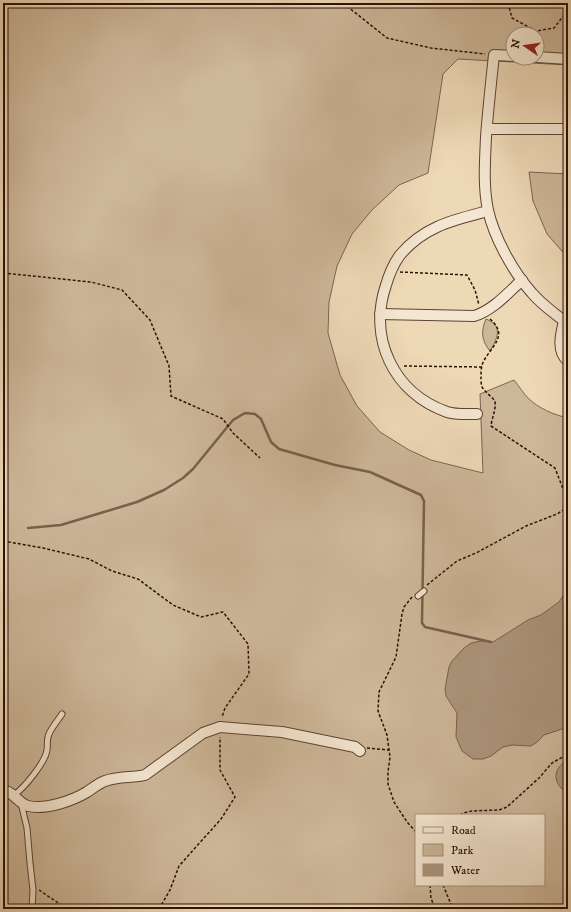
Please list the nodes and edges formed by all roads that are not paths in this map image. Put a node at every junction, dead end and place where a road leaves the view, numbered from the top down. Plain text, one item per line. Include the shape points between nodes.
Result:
1 (505, 56) edge
2 (545, 58) edge
3 (568, 59) edge
4 (487, 129) junction
5 (568, 129) edge
6 (488, 211) junction
7 (522, 280) junction
8 (380, 314) junction
9 (566, 321) edge
10 (568, 361) edge
11 (477, 414) dead end
12 (423, 590) road end
13 (416, 595) road end
14 (62, 714) dead end
15 (360, 750) road end
16 (3, 790) edge
17 (14, 795) junction
18 (21, 803) junction
19 (32, 909) edge

1 - 4 street via 494,55
2 - 3 street
4 - 5 street
4 - 6 street via 484,185
6 - 7 street via 500,245
6 - 8 street via 434,227 400,255 382,295
7 - 8 street via 494,305 474,316
7 - 9 street via 532,293
8 - 11 street via 381,336 387,358 398,377 419,398 448,412
9 - 10 street via 560,344 562,354
12 - 13 lane
14 - 17 lane via 49,732 44,758 21,791
15 - 18 street via 282,732 220,726 203,733 145,774 105,781 75,798 58,804 29,806
16 - 17 street
17 - 18 street
18 - 19 lane via 27,828 33,890

